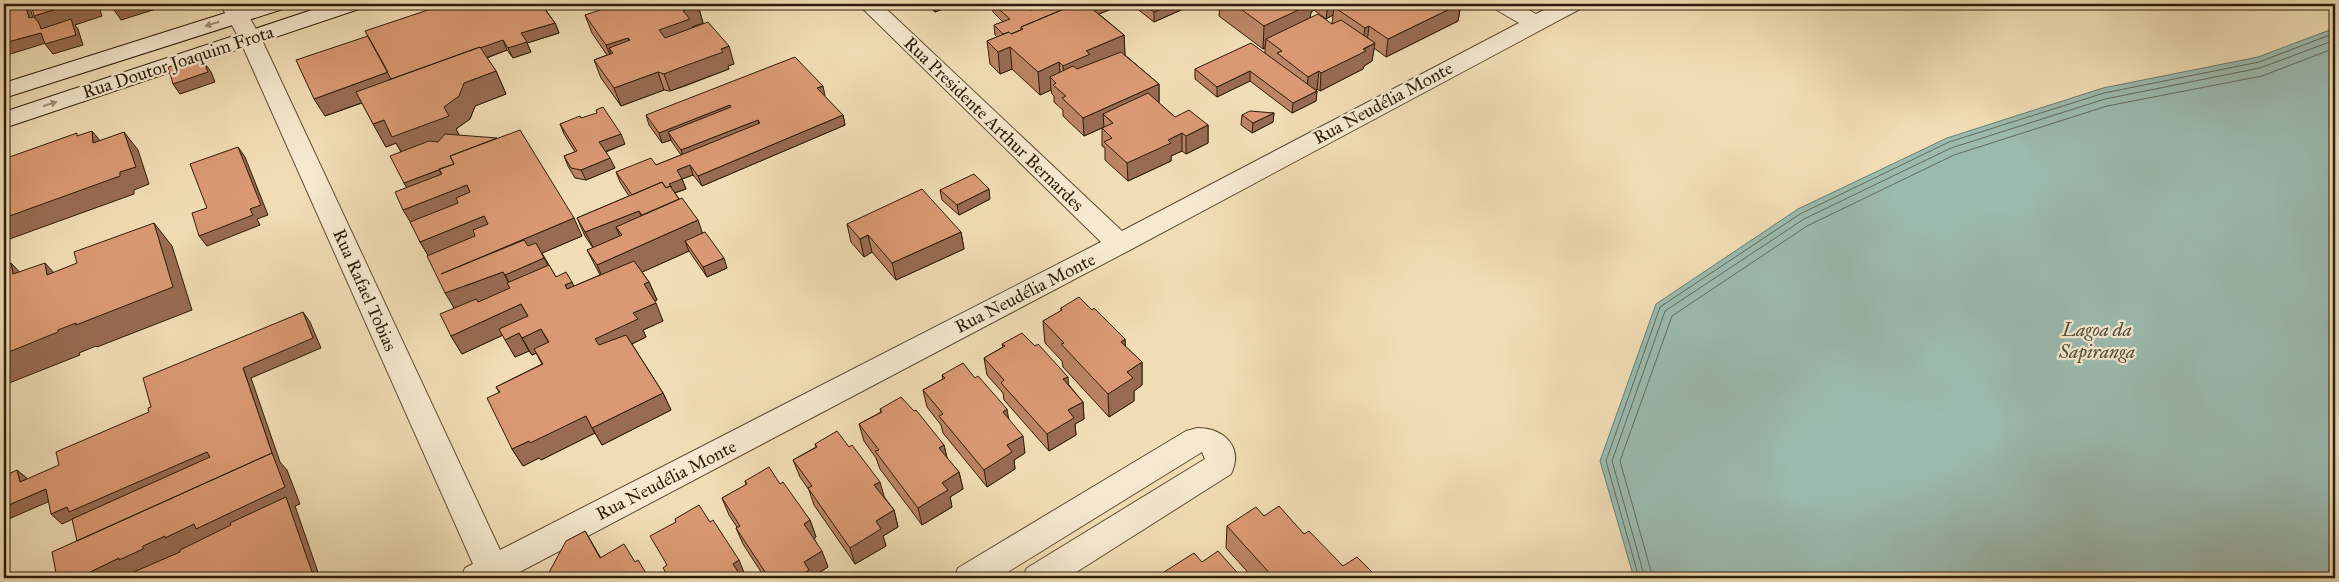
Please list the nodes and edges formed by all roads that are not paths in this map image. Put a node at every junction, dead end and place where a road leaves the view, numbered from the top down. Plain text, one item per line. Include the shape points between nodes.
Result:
1 (275, 4) edge
2 (351, 4) edge
3 (869, 4) edge
4 (1503, 4) edge
5 (1572, 4) edge
6 (239, 19) edge
7 (1534, 23) junction
8 (4, 91) edge
9 (4, 120) edge
10 (1119, 244) junction
11 (488, 576) edge
12 (970, 578) edge
13 (1039, 578) edge

1 - 6 street, Rua Doutor Joaquim Frota
2 - 6 street, Rua Doutor Joaquim Frota
3 - 10 street, Rua Presidente Arthur Bernardes
4 - 7 street
5 - 7 street, Rua Neudélia Monte
6 -> 8 street, Rua Doutor Joaquim Frota
9 -> 6 street, Rua Doutor Joaquim Frota
6 - 11 street, Rua Rafael Tobias
7 - 10 street, Rua Neudélia Monte
10 - 11 street, Rua Neudélia Monte
12 - 13 street via 1197,440 1209,440 1219,450 1220,464

